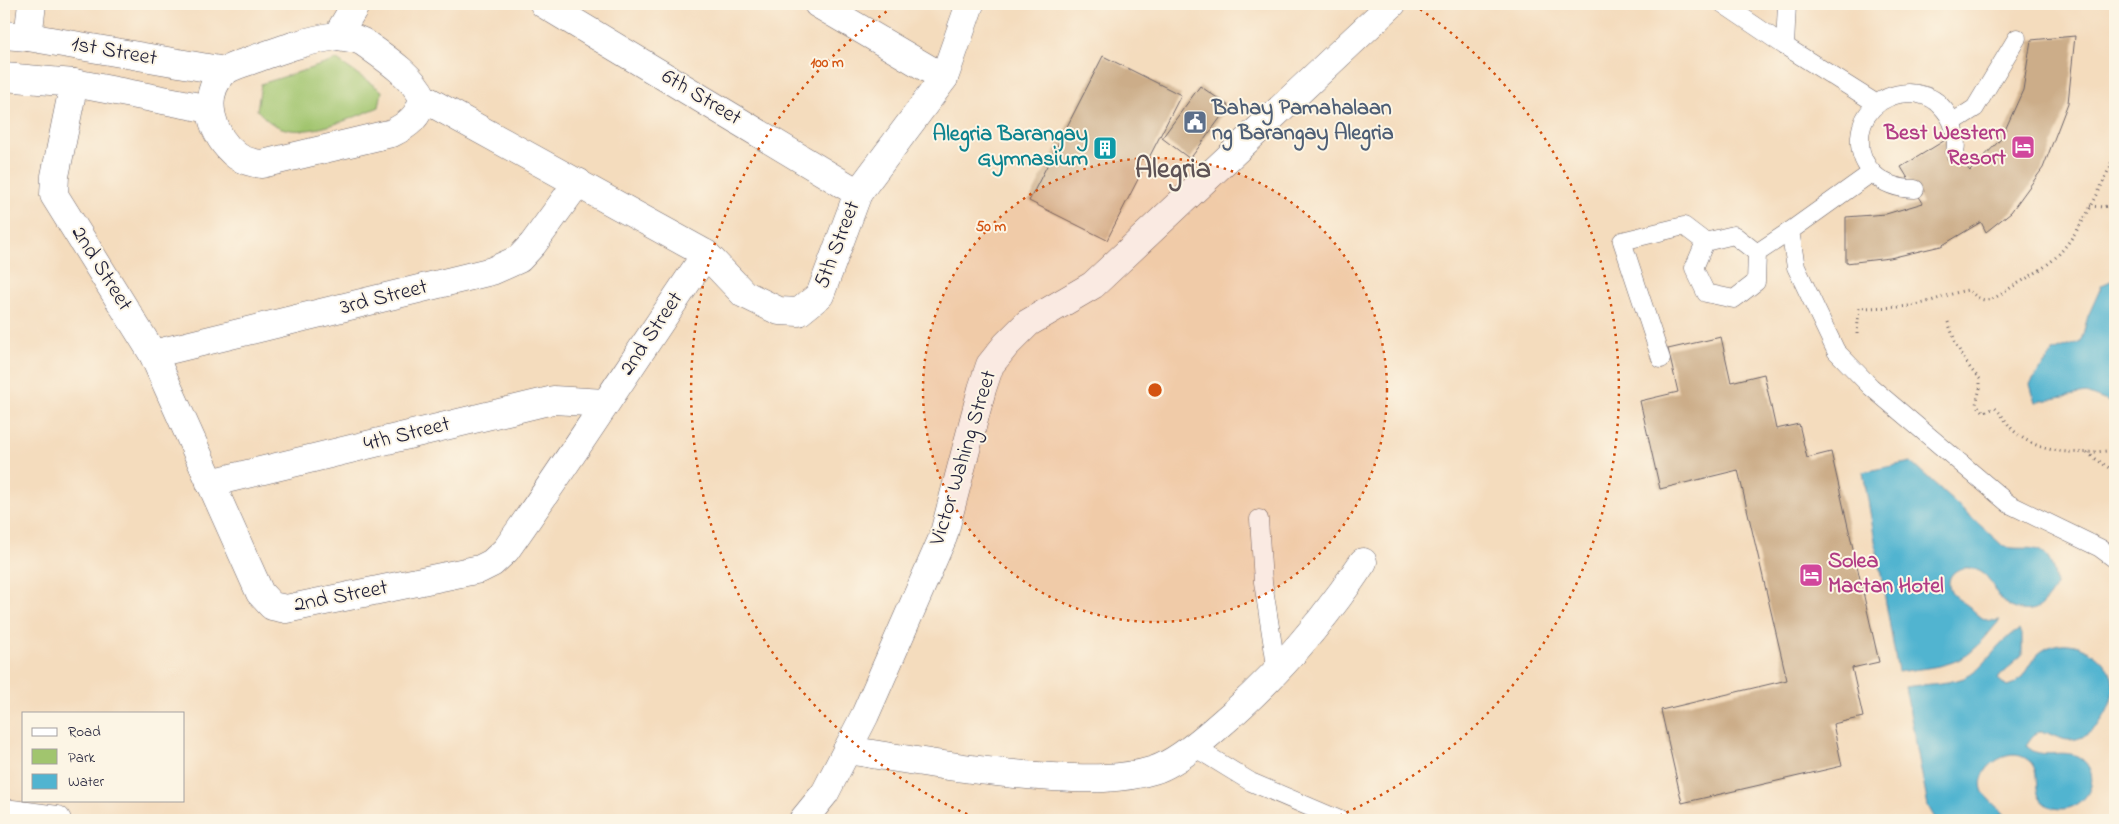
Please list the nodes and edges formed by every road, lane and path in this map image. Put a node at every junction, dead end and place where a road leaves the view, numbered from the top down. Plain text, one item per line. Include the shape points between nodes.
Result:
1 (32, 4) edge
2 (356, 4) edge
3 (544, 4) edge
4 (818, 4) edge
5 (970, 4) edge
6 (1392, 4) edge
7 (1723, 4) edge
8 (1787, 4) edge
9 (16, 36) edge
10 (337, 36) junction
11 (2017, 38) dead end
12 (1785, 46) junction
13 (225, 71) junction
14 (4, 77) edge
15 (944, 78) junction
16 (74, 83) junction
17 (423, 98) junction
18 (1877, 104) junction
19 (210, 109) junction
20 (1953, 122) junction
21 (2115, 153) edge
22 (1955, 154) dead end
23 (1871, 173) junction
24 (578, 182) junction
25 (1915, 189) dead end
26 (858, 193) junction
27 (2115, 204) edge
28 (2090, 206) junction
29 (1790, 232) junction
30 (1705, 242) junction
31 (1757, 253) junction
32 (706, 254) junction
33 (1948, 322) dead end
34 (153, 354) junction
35 (1661, 359) dead end
36 (1854, 369) junction
37 (605, 403) junction
38 (2115, 450) edge
39 (2086, 452) junction
40 (2115, 472) edge
41 (210, 483) junction
42 (1259, 519) dead end
43 (2115, 558) edge
44 (1363, 562) dead end
45 (1277, 672) junction
46 (1194, 747) junction
47 (847, 750) junction
48 (4, 813) edge
49 (57, 820) edge
50 (802, 820) edge
51 (1340, 820) edge

1 - 9 street
2 - 10 street
3 - 26 street, 6th Street
4 - 15 street
5 - 15 street, 5th Street
6 - 47 street, Victor Wahing Street via 1093,285 1028,323 990,365 943,537
7 - 12 lane
8 - 12 lane
9 - 13 street, 1st Street
10 - 13 street via 302,42
10 - 17 street via 356,39 373,49 409,78
11 - 20 lane via 1975,108
12 - 18 lane
13 - 19 street via 215,84
14 - 16 street, 1st Street
15 - 26 street, 5th Street
16 - 19 street, 1st Street
16 - 34 street, 2nd Street via 54,176 54,195
17 - 19 street via 418,114 392,133 262,164 237,156 223,142 215,129
17 - 24 street, 5th Street
18 - 20 lane via 1900,93 1913,93 1937,102
18 - 23 lane via 1868,114 1860,137 1864,162
20 - 22 lane
21 - 28 path
23 - 25 lane via 1883,183 1899,189
23 - 29 lane
24 - 32 street, 5th Street
24 - 34 street, 3rd Street via 519,259 492,271
26 - 32 street, 5th Street via 820,295 799,312 779,311 744,294
27 - 28 path
28 - 36 path via 2058,255 1993,299 1984,301 1969,290 1893,308 1859,308
29 - 31 lane
29 - 36 lane via 1796,267 1836,351
30 - 31 lane via 1734,235
30 - 31 lane via 1694,268 1706,293 1734,299 1756,282
30 - 35 lane via 1684,226 1622,241
32 - 37 street, 2nd Street
33 - 39 path via 1961,356 1980,379 1976,404 1984,412 1995,408 2014,431 2045,450
34 - 41 street, 2nd Street
36 - 43 lane via 2009,504
37 - 41 street, 4th Street via 553,400
37 - 41 street, 2nd Street via 506,550 492,562 480,569 286,609 272,606 260,593
38 - 39 path
39 - 40 path
42 - 45 lane via 1263,582
44 - 45 street via 1336,603
45 - 46 street via 1249,701
46 - 47 street via 1155,770 1098,780 1003,774
46 - 51 lane via 1251,782
47 - 50 street, Victor Wahing Street via 825,794
48 - 49 street

